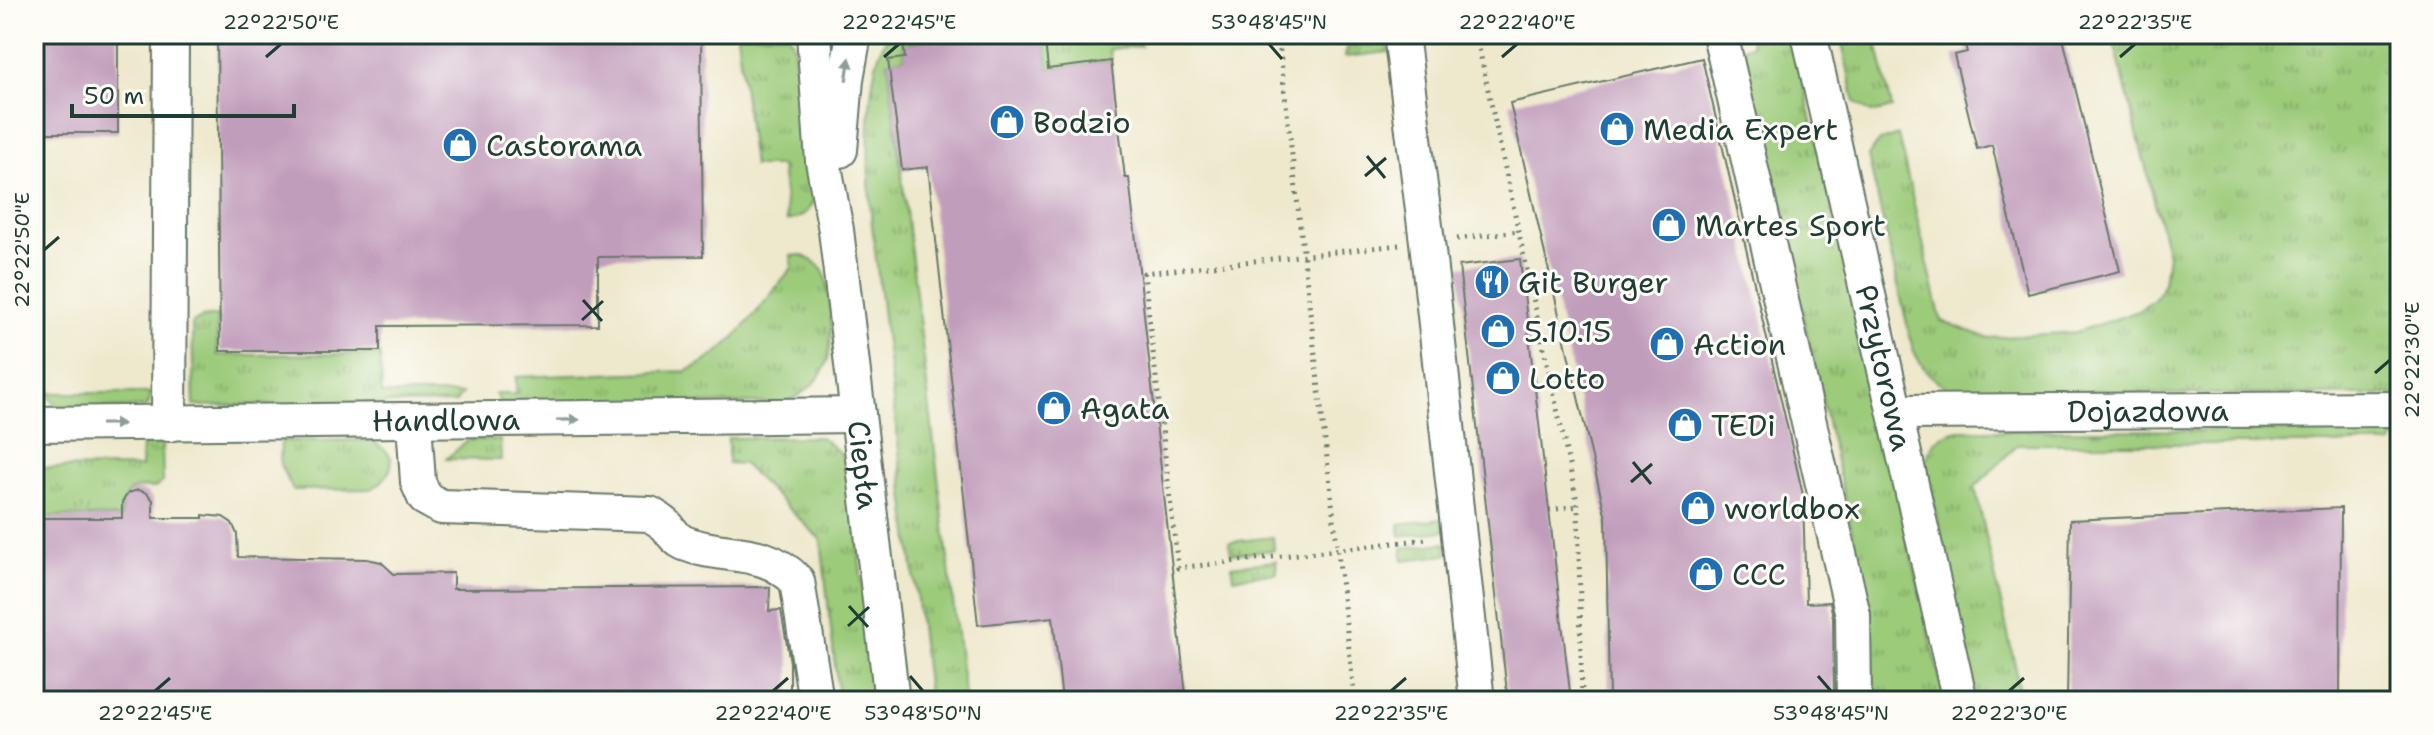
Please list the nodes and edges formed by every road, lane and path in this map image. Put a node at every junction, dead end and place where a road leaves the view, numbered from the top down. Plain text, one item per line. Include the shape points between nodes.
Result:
1 (171, 34) edge
2 (814, 34) edge
3 (854, 34) edge
4 (1278, 34) edge
5 (1401, 34) edge
6 (1476, 34) edge
7 (1720, 34) edge
8 (1809, 34) edge
9 (836, 230) junction
10 (1518, 231) junction
11 (1427, 242) junction
12 (1305, 256) junction
13 (2400, 409) edge
14 (1896, 412) junction
15 (858, 415) junction
16 (414, 422) junction
17 (34, 424) edge
18 (169, 424) junction
19 (1578, 506) junction
20 (1549, 510) dead end
21 (1458, 536) junction
22 (1337, 550) junction
23 (816, 701) edge
24 (892, 701) edge
25 (1355, 701) edge
26 (1477, 701) edge
27 (1582, 701) edge
28 (1854, 701) edge
29 (1960, 701) edge

1 - 18 street
2 - 9 street, Ciepła via 823,161
9 -> 3 street, Ciepła
4 - 12 path
5 - 11 street
6 - 10 path
7 - 28 street via 1853,615
8 - 14 street, Przytorowa
9 - 15 street, Ciepła
10 - 11 path
10 - 19 path
11 - 12 path
11 - 21 street
12 - 22 path
12 - 22 path via 1144,273 1178,568
13 - 14 street, Dojazdowa
14 - 29 street, Przytorowa
16 -> 15 street, Handlowa
15 - 24 street, Ciepła
16 - 18 street, Handlowa
16 - 23 street via 418,482 425,498 441,507 650,514 678,541 742,553 786,569 797,581
17 -> 18 street, Handlowa
19 - 20 path
19 - 27 path
21 - 22 path
21 - 26 street
22 - 25 path

